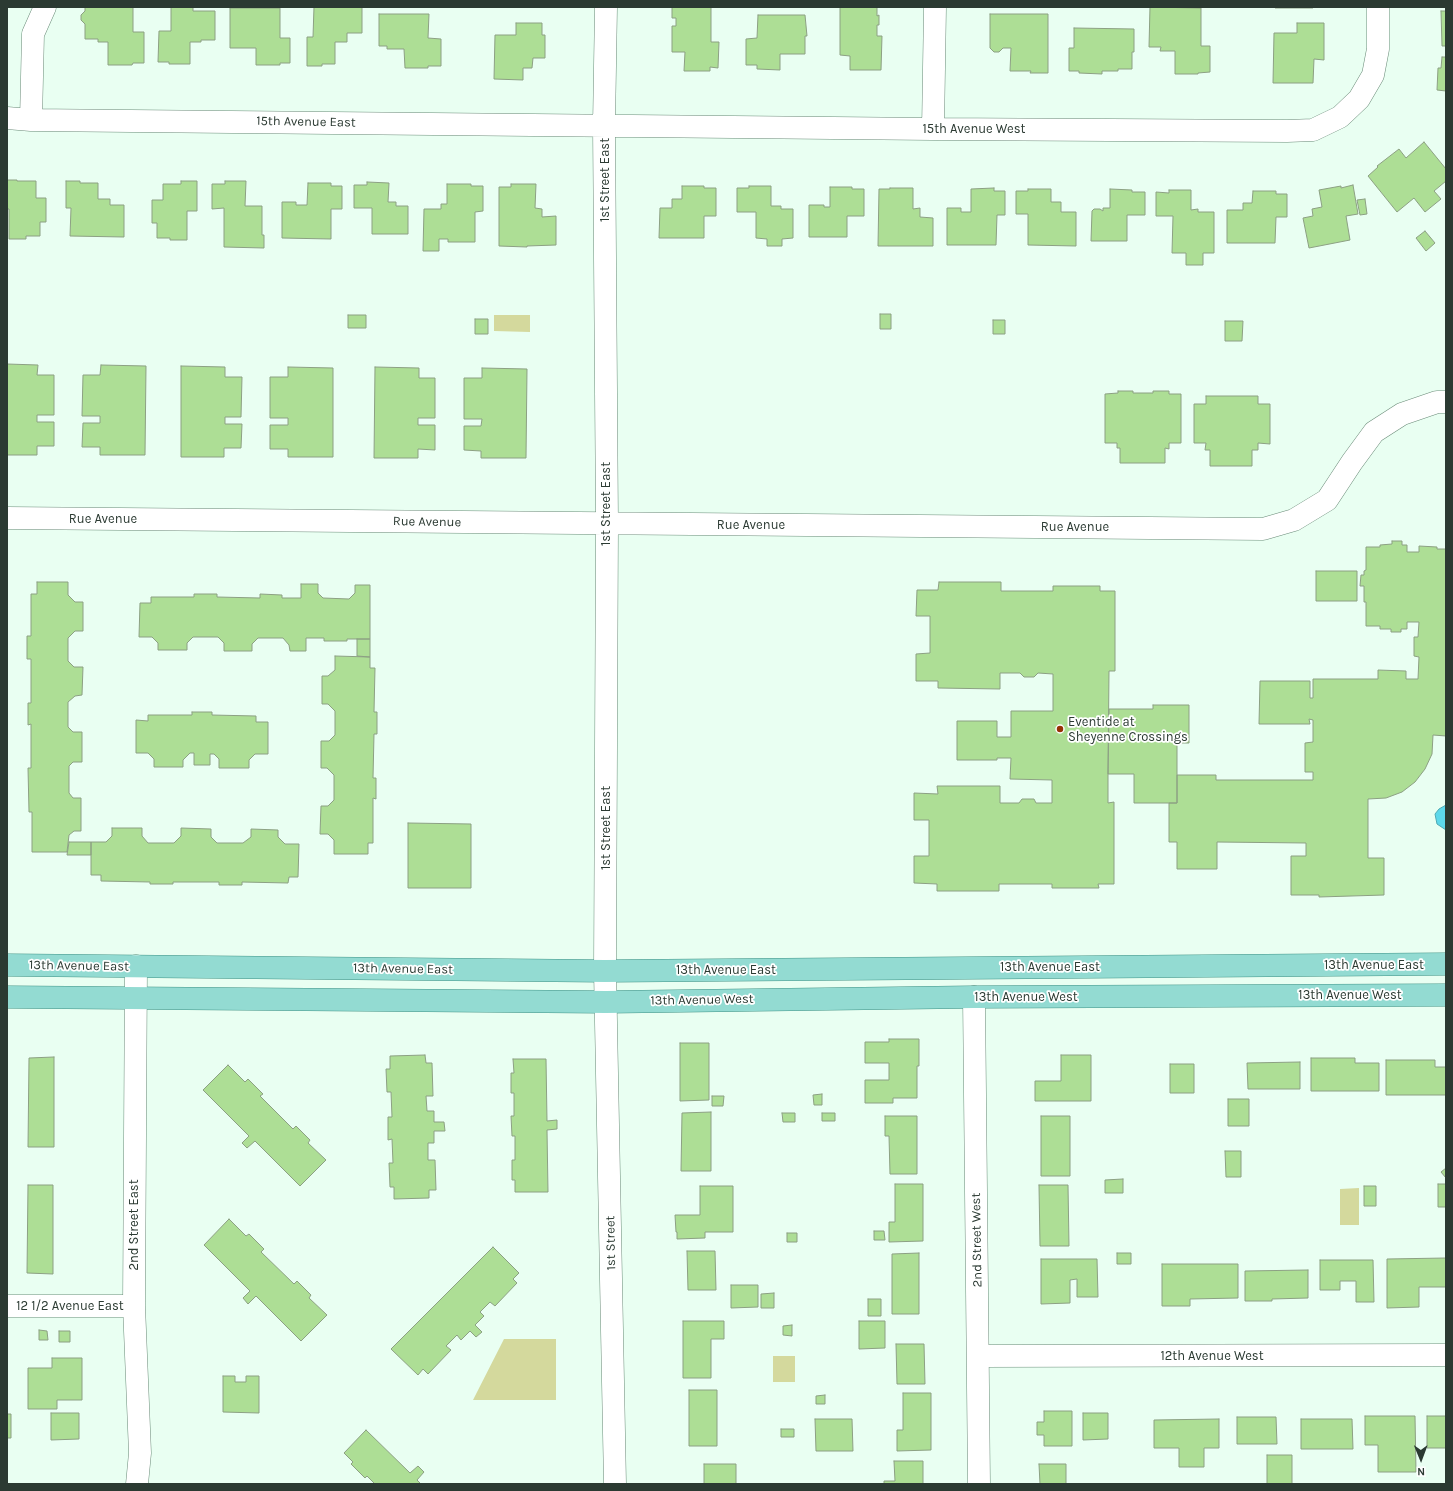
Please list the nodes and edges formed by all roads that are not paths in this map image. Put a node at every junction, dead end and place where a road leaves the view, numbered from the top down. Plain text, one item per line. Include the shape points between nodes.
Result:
1 (45, 7) edge
2 (606, 7) edge
3 (935, 7) edge
4 (1378, 7) edge
5 (7, 118) edge
6 (31, 120) junction
7 (604, 125) junction
8 (933, 129) junction
9 (1446, 402) edge
10 (7, 518) edge
11 (607, 523) junction
12 (1446, 964) edge
13 (7, 965) edge
14 (136, 966) junction
15 (605, 971) junction
16 (1446, 995) edge
17 (7, 997) edge
18 (974, 997) junction
19 (135, 998) junction
20 (606, 1002) junction
21 (7, 1306) edge
22 (134, 1306) junction
23 (1446, 1355) edge
24 (978, 1356) junction
25 (137, 1484) edge
26 (615, 1484) edge
27 (979, 1484) edge

1 - 6 street via 33,34
2 - 7 street, 1st Street East
3 - 8 street
4 - 8 street, 15th Avenue West via 1378,48 1373,75 1359,99 1340,117 1313,130
5 - 6 street, 15th Avenue East
6 - 7 street, 15th Avenue East
7 - 8 street, 15th Avenue West
7 - 11 street, 1st Street East
9 - 11 street, Rue Avenue via 1437,402 1402,414 1374,432 1327,500 1294,520 1263,529
10 - 11 street, Rue Avenue
11 - 15 street, 1st Street East
12 - 15 main road, 13th Avenue East
13 - 14 main road, 13th Avenue East
14 - 15 main road, 13th Avenue East
14 - 19 street, 2nd Street East
15 - 20 street, 1st Street East
16 - 18 main road, 13th Avenue West
17 - 19 main road
18 - 20 main road, 13th Avenue West
18 - 24 street, 2nd Street West
19 - 20 main road
19 - 22 street, 2nd Street East
20 - 26 street, 1st Street
21 - 22 street, 12 1/2 Avenue East
22 - 25 street, 2nd Street East via 140,1453
23 - 24 street, 12th Avenue West
24 - 27 street, 2nd Street West

